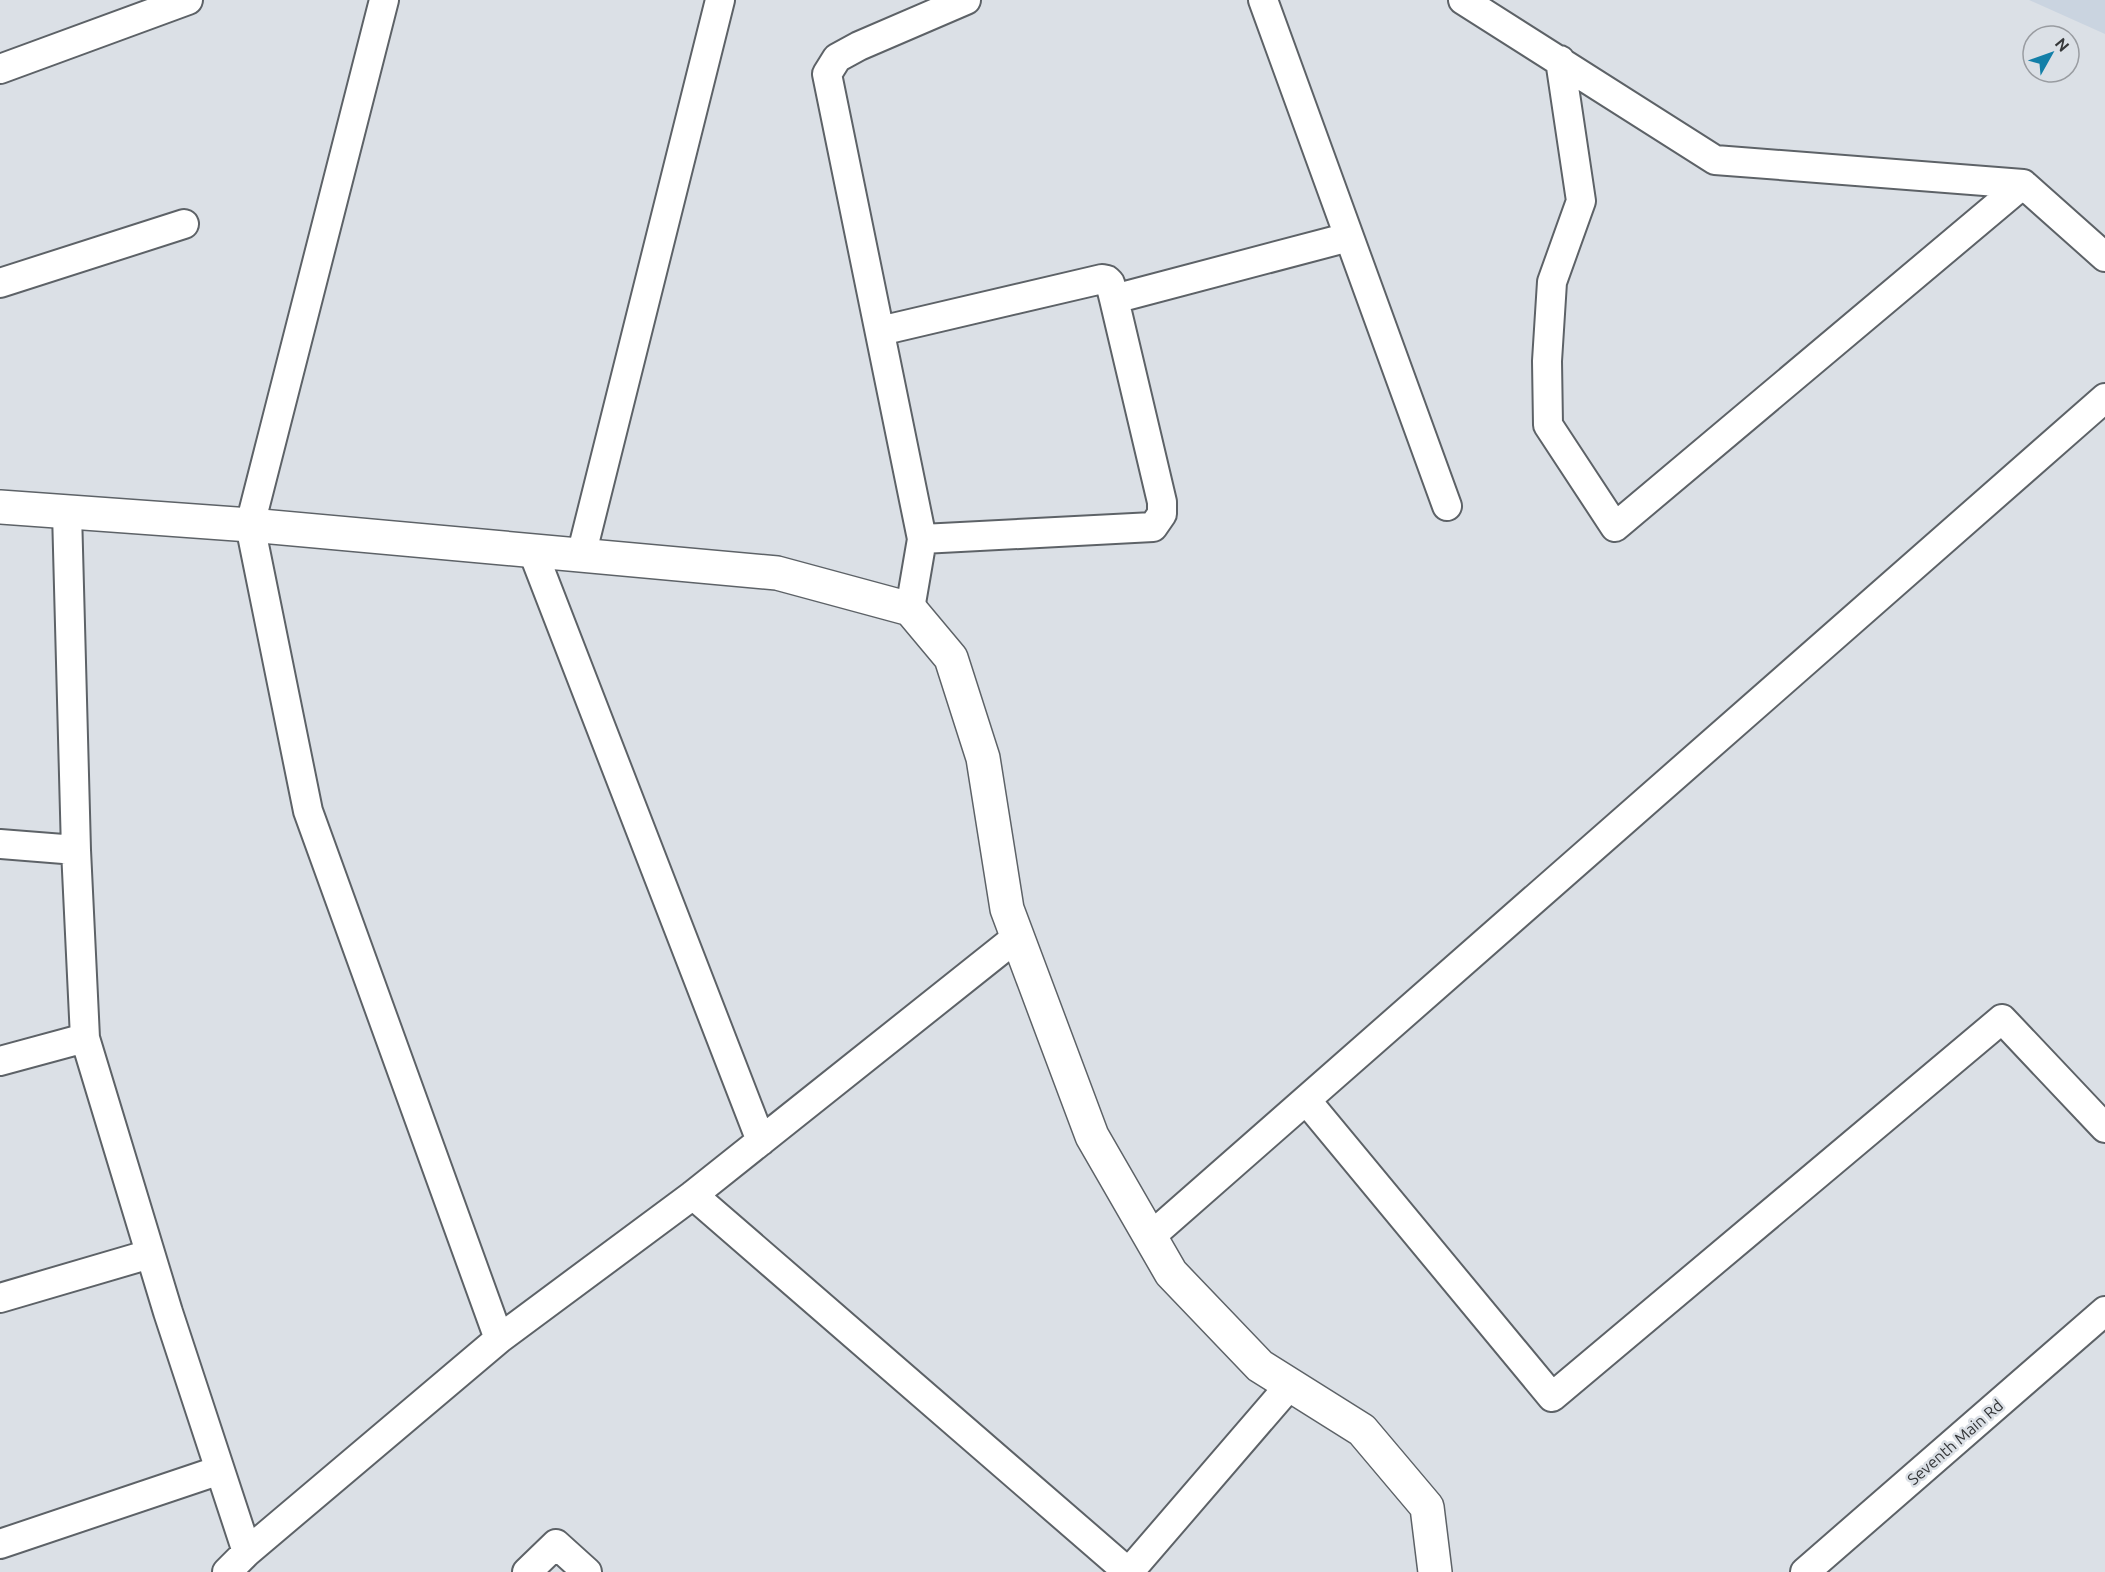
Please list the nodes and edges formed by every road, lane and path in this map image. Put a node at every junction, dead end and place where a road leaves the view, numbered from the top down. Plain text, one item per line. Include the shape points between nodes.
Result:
1 (188, 0) edge
2 (384, 0) edge
3 (720, 0) edge
4 (966, 0) edge
5 (1263, 0) edge
6 (1463, 0) edge
7 (1560, 60) junction
8 (0, 69) edge
9 (2023, 184) junction
10 (184, 224) dead end
11 (1349, 237) junction
12 (2105, 257) edge
13 (0, 283) edge
14 (1114, 299) junction
15 (880, 331) junction
16 (2105, 398) edge
17 (1447, 506) dead end
18 (0, 507) edge
19 (67, 512) junction
20 (250, 525) junction
21 (922, 539) junction
22 (533, 552) junction
23 (581, 556) junction
24 (910, 609) junction
25 (0, 844) edge
26 (76, 850) junction
27 (1017, 936) junction
28 (86, 1038) junction
29 (0, 1061) edge
30 (1306, 1100) junction
31 (2105, 1128) edge
32 (761, 1141) junction
33 (693, 1195) junction
34 (1150, 1237) junction
35 (150, 1254) junction
36 (0, 1298) edge
37 (2105, 1311) edge
38 (500, 1339) junction
39 (1290, 1385) junction
40 (220, 1470) junction
41 (0, 1544) edge
42 (247, 1552) junction
43 (227, 1572) edge
44 (527, 1572) edge
45 (587, 1572) edge
46 (1128, 1572) edge
47 (1435, 1572) edge
48 (1804, 1572) edge

1 - 8 street
2 - 20 street
3 - 23 street
4 - 15 street via 859,46 837,58 827,74
5 - 11 street
6 - 7 street
7 - 9 street via 1715,160
7 - 9 street via 1581,201 1552,282 1548,425 1615,527
9 - 12 street
10 - 13 street
11 - 14 street
11 - 17 street
14 - 15 street via 1110,283 1102,279
14 - 21 street via 1162,502 1162,514 1153,527
15 - 21 street
16 - 30 street
18 - 19 street
19 - 20 street
19 - 26 street
20 - 22 street
20 - 38 street via 308,811
21 - 24 street
22 - 23 street
22 - 32 street
23 - 24 street via 777,573
24 - 27 street via 951,658 983,758 1006,909
25 - 26 street
26 - 28 street
27 - 32 street
27 - 34 street via 1092,1136
28 - 29 street
28 - 35 street
30 - 31 street via 1552,1397 2002,1019
30 - 34 street
32 - 33 street
33 - 38 street
33 - 46 street
34 - 39 street via 1171,1273 1260,1366
35 - 36 street
35 - 40 street
37 - 48 street, Seventh Main Rd
38 - 42 street
39 - 46 street
39 - 47 street via 1362,1430 1427,1507
40 - 41 street
40 - 42 street
42 - 43 street
44 - 45 street via 556,1544

